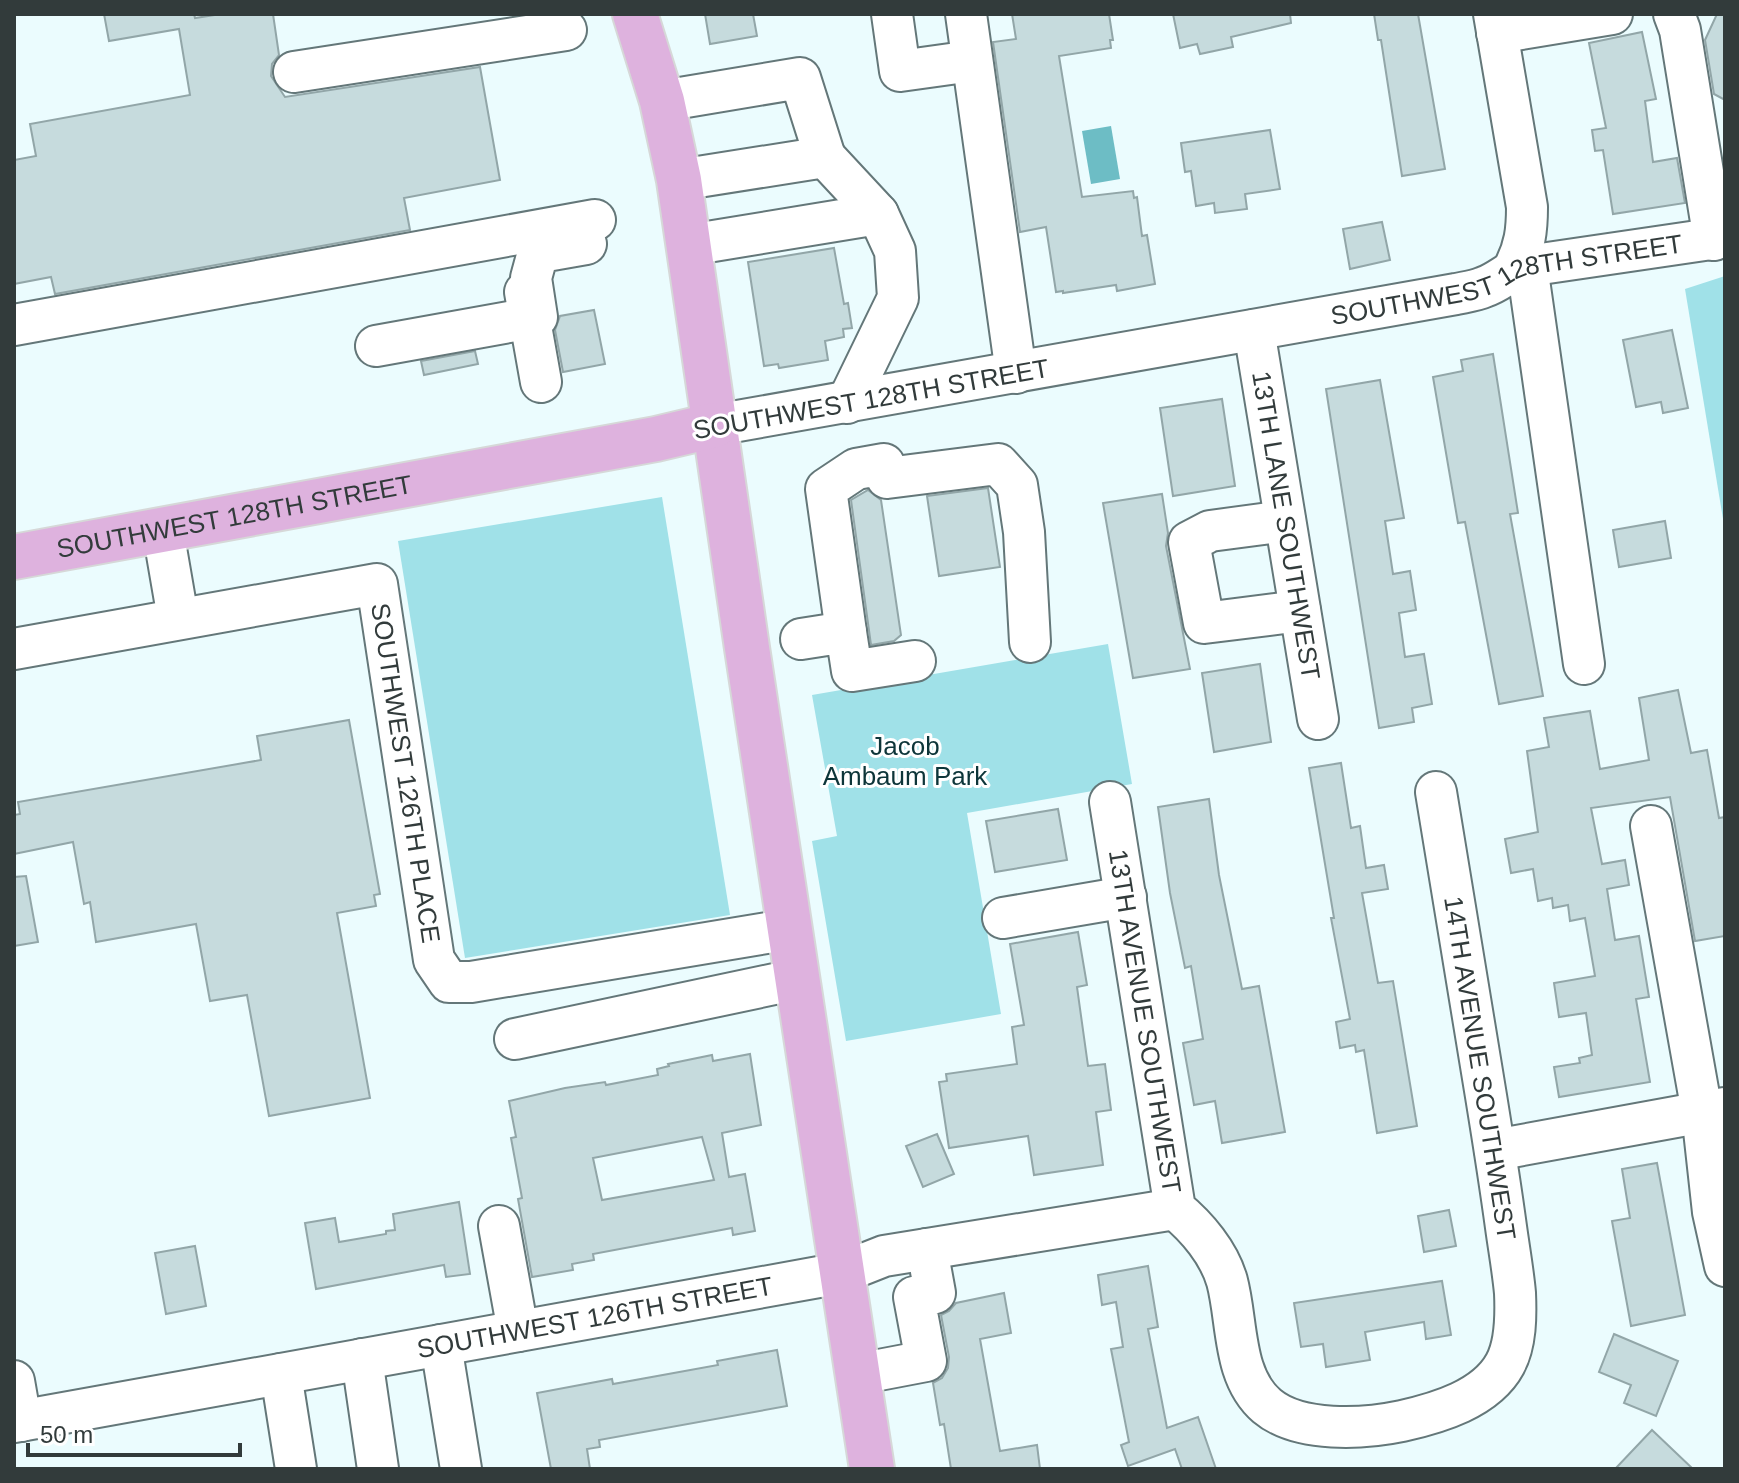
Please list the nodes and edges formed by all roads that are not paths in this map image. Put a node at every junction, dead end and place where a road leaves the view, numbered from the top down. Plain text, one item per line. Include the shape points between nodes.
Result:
1 (635, 14) edge
2 (892, 14) edge
3 (966, 14) edge
4 (1612, 14) edge
5 (1674, 14) edge
6 (1495, 24) edge
7 (566, 30) dead end
8 (972, 61) junction
9 (294, 72) dead end
10 (662, 101) junction
11 (825, 157) junction
12 (679, 180) junction
13 (878, 214) junction
14 (514, 234) junction
15 (1720, 239) edge
16 (689, 245) junction
17 (1520, 267) junction
18 (530, 318) junction
19 (14, 325) edge
20 (1254, 330) junction
21 (376, 346) dead end
22 (1016, 373) junction
23 (546, 379) dead end
24 (847, 403) junction
25 (715, 425) junction
26 (1285, 521) junction
27 (163, 531) junction
28 (14, 557) edge
29 (1300, 611) junction
30 (178, 618) junction
31 (846, 632) junction
32 (801, 639) dead end
33 (1030, 642) dead end
34 (14, 649) edge
35 (915, 661) dead end
36 (1584, 664) dead end
37 (1318, 719) dead end
38 (1436, 792) dead end
39 (1110, 802) dead end
40 (1651, 826) dead end
41 (1126, 897) junction
42 (1003, 918) dead end
43 (791, 929) junction
44 (798, 979) junction
45 (515, 1039) dead end
46 (1713, 1110) edge
47 (1495, 1150) junction
48 (1175, 1209) junction
49 (499, 1226) dead end
50 (927, 1249) junction
51 (1725, 1266) edge
52 (841, 1273) junction
53 (518, 1331) junction
54 (441, 1345) junction
55 (362, 1359) junction
56 (281, 1374) junction
57 (858, 1374) junction
58 (14, 1381) edge
59 (1267, 1406) joint
60 (18, 1421) edge
61 (863, 1468) edge
62 (296, 1469) edge
63 (378, 1469) edge
64 (461, 1469) edge

1 - 10 main road
2 - 8 street via 900,71
3 - 8 street
4 - 6 street
5 - 15 street
6 - 17 street via 1527,207
7 - 9 street
8 - 22 street
10 - 11 street via 800,78
10 - 12 main road
11 - 12 street
11 - 13 street
12 - 16 main road
13 - 16 street
13 - 24 street via 895,251 898,298
14 - 18 street
14 - 18 street via 597,231 537,256 531,278 537,317
14 - 19 street
15 - 17 street, SOUTHWEST 128TH STREET
16 - 25 main road
17 - 20 street, SOUTHWEST 128TH STREET via 1470,291
17 - 36 street
18 - 21 street
18 - 23 street
20 - 22 street, SOUTHWEST 128TH STREET
20 - 26 street, 13TH LANE SOUTHWEST
22 - 24 street, SOUTHWEST 128TH STREET
24 - 25 street, SOUTHWEST 128TH STREET
25 - 27 main road, SOUTHWEST 128TH STREET
25 - 43 main road
26 - 29 street, 13TH LANE SOUTHWEST
26 - 29 street via 1210,531 1189,542 1204,623
27 - 28 main road, SOUTHWEST 128TH STREET
27 - 30 street
29 - 37 street, 13TH LANE SOUTHWEST
30 - 34 street, SOUTHWEST 126TH PLACE
30 - 43 street, SOUTHWEST 126TH PLACE via 377,584 434,960 449,982
31 - 32 street
31 - 33 street via 826,489 865,463 998,464 1017,485
31 - 35 street via 852,671
38 - 47 street, 14TH AVENUE SOUTHWEST
39 - 41 street, 13TH AVENUE SOUTHWEST
40 - 46 street
41 - 42 street
41 - 48 street, 13TH AVENUE SOUTHWEST
43 - 44 main road
44 - 45 street
44 - 52 main road
46 - 47 street
46 - 51 street via 1713,1212
47 - 59 street, 14TH AVENUE SOUTHWEST via 1515,1291 1511,1346 1495,1378 1459,1404 1377,1426 1310,1423
48 - 50 street, SOUTHWEST 126TH STREET
48 - 59 street, 13TH AVENUE SOUTHWEST via 1202,1235 1227,1280 1245,1372
49 - 53 street
50 - 52 street, SOUTHWEST 126TH STREET via 884,1256
50 - 57 street via 935,1293 914,1297 926,1361
52 - 53 street, SOUTHWEST 126TH STREET
52 - 57 main road
53 - 54 street, SOUTHWEST 126TH STREET
54 - 55 street, SOUTHWEST 126TH STREET
54 - 64 street
55 - 56 street, SOUTHWEST 126TH STREET
55 - 63 street
56 - 60 street, SOUTHWEST 126TH STREET
56 - 62 street
57 - 61 main road
58 - 60 street

